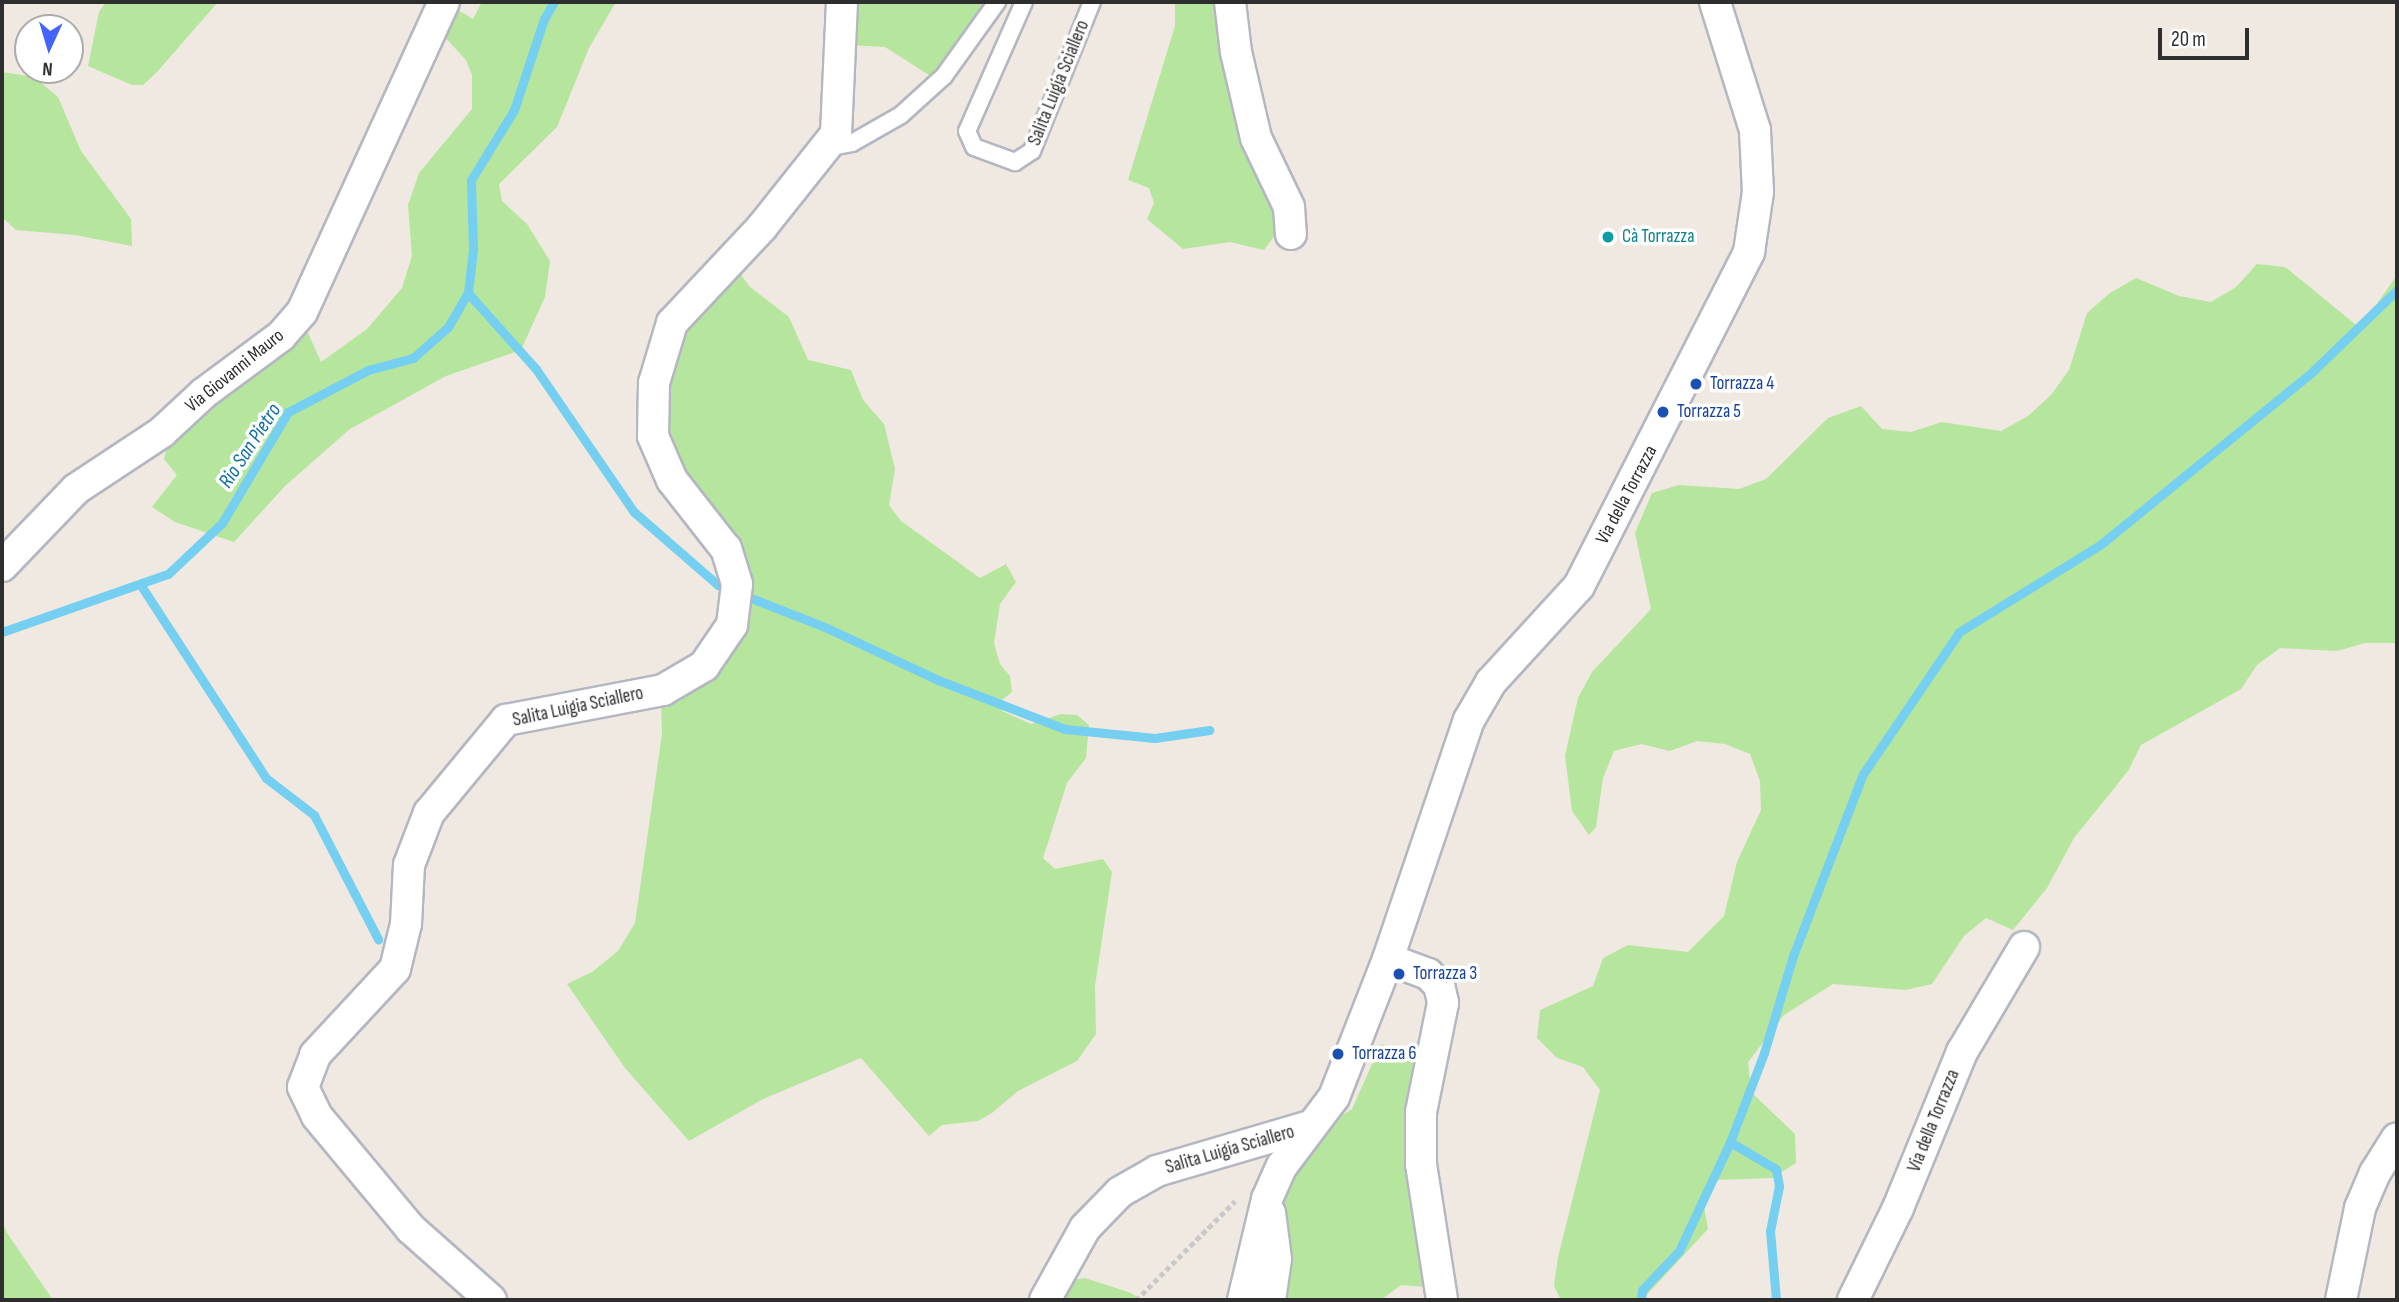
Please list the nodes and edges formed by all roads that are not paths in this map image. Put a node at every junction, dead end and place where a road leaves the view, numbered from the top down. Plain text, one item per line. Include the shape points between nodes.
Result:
1 (444, 2) edge
2 (842, 2) edge
3 (997, 2) edge
4 (1024, 2) edge
5 (1092, 2) edge
6 (1230, 2) edge
7 (1715, 2) edge
8 (830, 147) junction
9 (1291, 234) dead end
10 (2, 566) edge
11 (2024, 947) dead end
12 (1388, 958) junction
13 (1310, 1126) junction
14 (2397, 1138) edge
15 (1254, 1196) junction
16 (491, 1300) edge
17 (1045, 1300) edge
18 (1243, 1300) edge
19 (1270, 1300) edge
20 (1442, 1300) edge
21 (1853, 1300) edge
22 (2341, 1300) edge

1 - 10 street, Via Giovanni Mauro via 302,312 281,336 204,393 162,432 76,489
2 - 8 street, Salita Luigia Sciallero via 838,120
3 - 8 lane via 944,76 901,115 852,143
4 - 5 lane, Salita Luigia Sciallero via 967,131 974,147 1015,162 1032,151
6 - 9 street via 1256,138 1290,207
7 - 12 street, Via della Torrazza via 1755,130 1758,192 1749,252 1579,586 1491,682 1469,720
8 - 16 street, Salita Luigia Sciallero via 672,323 654,383 653,436 672,480 726,550 737,584 732,625 704,666 663,690 506,720 429,813 409,865 406,924 395,969 315,1055 303,1087 317,1116 411,1229
11 - 21 street, Via della Torrazza via 1962,1052 1898,1208
12 - 13 street, Via della Torrazza via 1335,1097
12 - 20 street via 1428,974 1439,985 1443,1003 1421,1112 1434,1269
13 - 15 street, Via della Torrazza
13 - 17 street, Salita Luigia Sciallero via 1157,1171 1120,1192 1085,1228
14 - 22 street via 2375,1172 2360,1208
15 - 18 street, Via della Torrazza
15 - 19 street via 1276,1259

